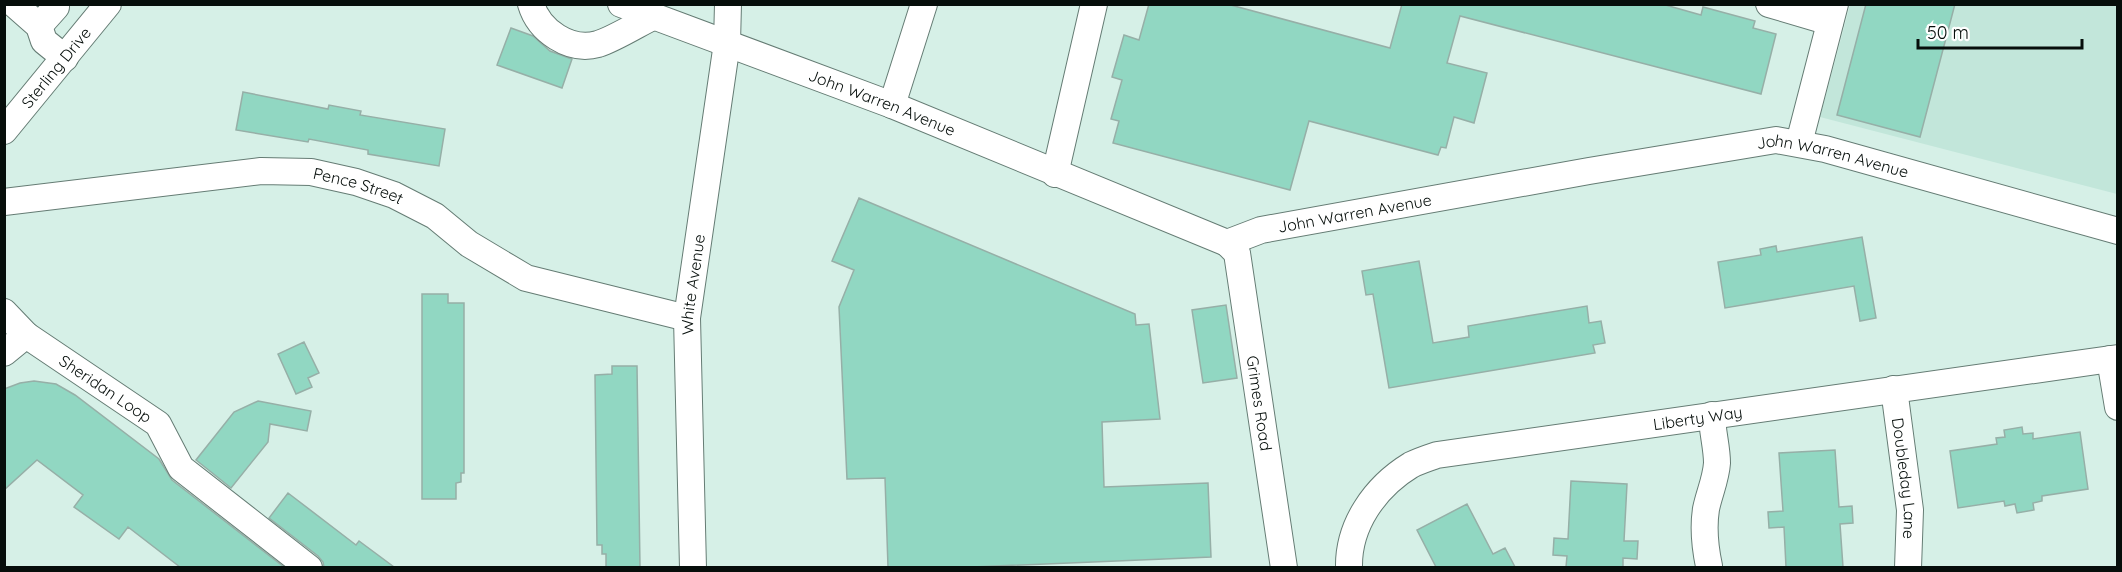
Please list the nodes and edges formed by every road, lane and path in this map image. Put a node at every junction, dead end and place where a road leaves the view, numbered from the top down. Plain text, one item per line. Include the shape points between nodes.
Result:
1 (13, 4) edge
2 (108, 4) edge
3 (531, 4) edge
4 (621, 4) edge
5 (728, 4) edge
6 (924, 4) edge
7 (1094, 4) edge
8 (1769, 4) edge
9 (1832, 13) edge
10 (4, 14) edge
11 (654, 16) junction
12 (727, 43) junction
13 (65, 58) junction
14 (892, 105) junction
15 (4, 131) edge
16 (1799, 143) junction
17 (1055, 174) junction
18 (4, 202) edge
19 (2118, 231) edge
20 (1227, 243) junction
21 (4, 312) edge
22 (687, 318) junction
23 (26, 335) junction
24 (4, 353) edge
25 (2114, 358) edge
26 (1894, 388) junction
27 (2118, 407) edge
28 (1712, 415) junction
29 (309, 567) edge
30 (693, 567) edge
31 (1284, 567) edge
32 (1349, 567) edge
33 (1713, 567) edge
34 (1908, 567) edge

1 - 10 street
1 - 13 street via 47,16 44,41
2 - 13 street, Sterling Drive
3 - 11 street via 539,23 553,36 582,46 598,44
4 - 11 street, John Warren Avenue
5 - 12 street, White Avenue
6 - 14 street
7 - 17 street
8 - 9 street
9 - 16 street
11 - 12 street, John Warren Avenue
12 - 14 street, John Warren Avenue
12 - 22 street, White Avenue
13 - 15 street, Sterling Drive
14 - 17 street, John Warren Avenue
16 - 19 street, John Warren Avenue
16 - 20 street, John Warren Avenue via 1776,140 1599,169 1261,230
17 - 20 street, John Warren Avenue
18 - 22 street, Pence Street via 261,171 312,172 394,195 435,216 469,244 526,278
20 - 31 street, Grimes Road via 1237,253
21 - 23 street, Sheridan Loop
22 - 30 street, White Avenue
23 - 24 street
23 - 29 street, Sheridan Loop via 158,424 181,468
25 - 26 street, Liberty Way
25 - 27 street, Liberty Way
26 - 28 street, Liberty Way
26 - 34 street, Doubleday Lane via 1910,510
28 - 32 street, Liberty Way via 1437,455 1412,465 1390,481 1366,507 1353,532
28 - 33 street via 1717,464 1707,508 1705,550

